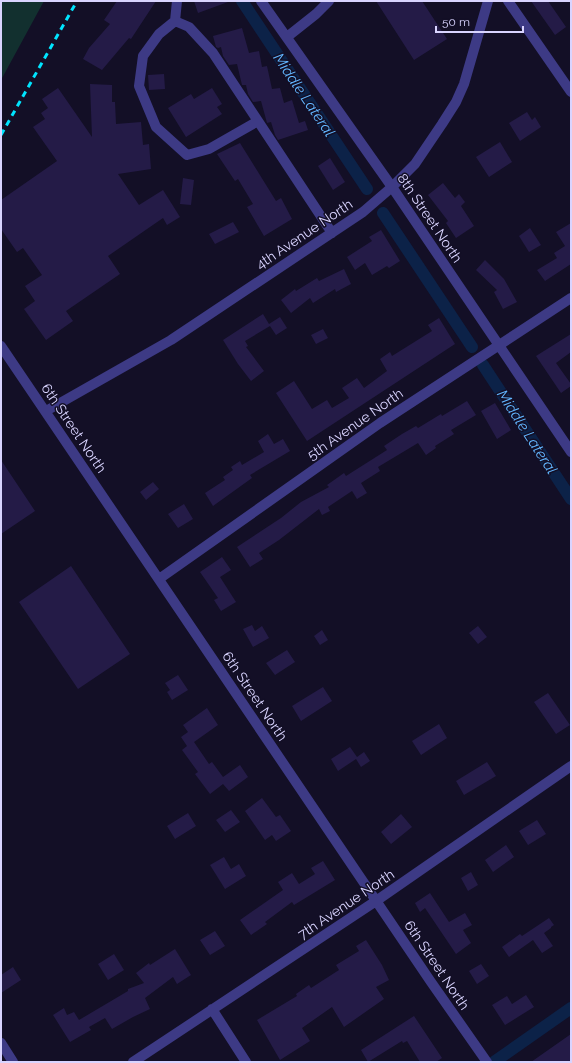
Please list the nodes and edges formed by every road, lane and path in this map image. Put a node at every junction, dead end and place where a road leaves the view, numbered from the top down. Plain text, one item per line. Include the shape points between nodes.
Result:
1 (177, 1) edge
2 (261, 1) edge
3 (329, 1) edge
4 (488, 1) edge
5 (508, 1) edge
6 (175, 21) junction
7 (287, 37) junction
8 (568, 80) edge
9 (571, 92) edge
10 (258, 121) junction
11 (392, 187) junction
12 (332, 233) junction
13 (571, 298) edge
14 (499, 345) junction
15 (1, 346) edge
16 (46, 412) junction
17 (571, 452) edge
18 (159, 579) junction
19 (571, 766) edge
20 (376, 901) junction
21 (212, 1009) junction
22 (1, 1043) edge
23 (485, 1058) edge
24 (12, 1062) edge
25 (133, 1062) edge
26 (246, 1062) edge

1 - 6 street
2 - 7 street, 8th Street North
3 - 7 street
4 - 11 street, 4th Avenue North via 464,84 456,102 415,164
5 - 8 street
6 - 10 street via 189,27 213,53
6 - 10 street via 159,34 143,56 139,86 156,127 187,155 209,149
7 - 11 street, 8th Street North
8 - 9 street
10 - 12 street
11 - 12 street, 4th Avenue North via 363,212
11 - 14 street, 8th Street North
12 - 16 street, 4th Avenue North via 171,340
13 - 14 street, 5th Avenue North
14 - 17 street, 8th Street North
14 - 18 street, 5th Avenue North via 380,423
15 - 16 street, 6th Street North
16 - 18 street, 6th Street North
18 - 20 street, 6th Street North
19 - 20 street, 7th Avenue North
20 - 21 street, 7th Avenue North
20 - 23 street, 6th Street North
21 - 25 street, 7th Avenue North
21 - 26 street
22 - 24 street

